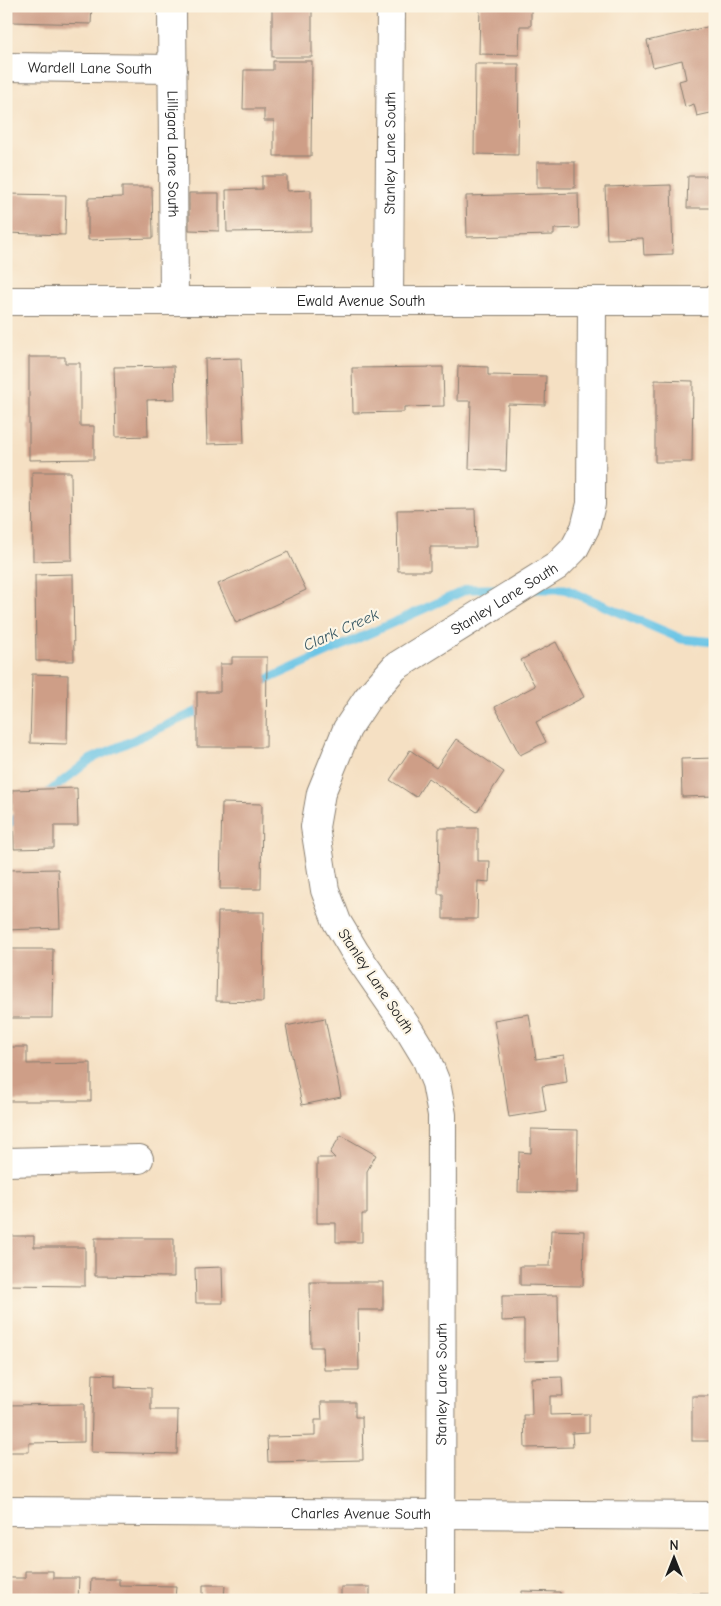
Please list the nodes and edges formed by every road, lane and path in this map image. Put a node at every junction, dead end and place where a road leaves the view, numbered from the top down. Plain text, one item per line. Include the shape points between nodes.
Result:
1 (172, 6) edge
2 (391, 6) edge
3 (6, 68) edge
4 (173, 69) junction
5 (6, 301) edge
6 (174, 301) junction
7 (390, 301) junction
8 (715, 301) edge
9 (592, 302) junction
10 (139, 1159) dead end
11 (6, 1162) edge
12 (6, 1512) edge
13 (442, 1515) junction
14 (715, 1516) edge
15 (441, 1600) edge

1 - 4 street, Lilligard Lane South
2 - 7 street, Stanley Lane South
3 - 4 street, Wardell Lane South
4 - 6 street, Lilligard Lane South
5 - 6 street, Ewald Avenue South
6 - 7 street, Ewald Avenue South
7 - 9 street, Ewald Avenue South
8 - 9 street, Ewald Avenue South
9 - 13 street, Stanley Lane South via 591,504 585,528 574,549 557,566 528,586 395,667 347,729 321,793 314,826 324,890 337,922 426,1058 436,1083 442,1115
10 - 11 street
12 - 13 street, Charles Avenue South
13 - 14 street, Charles Avenue South
13 - 15 street, Stanley Lane South

